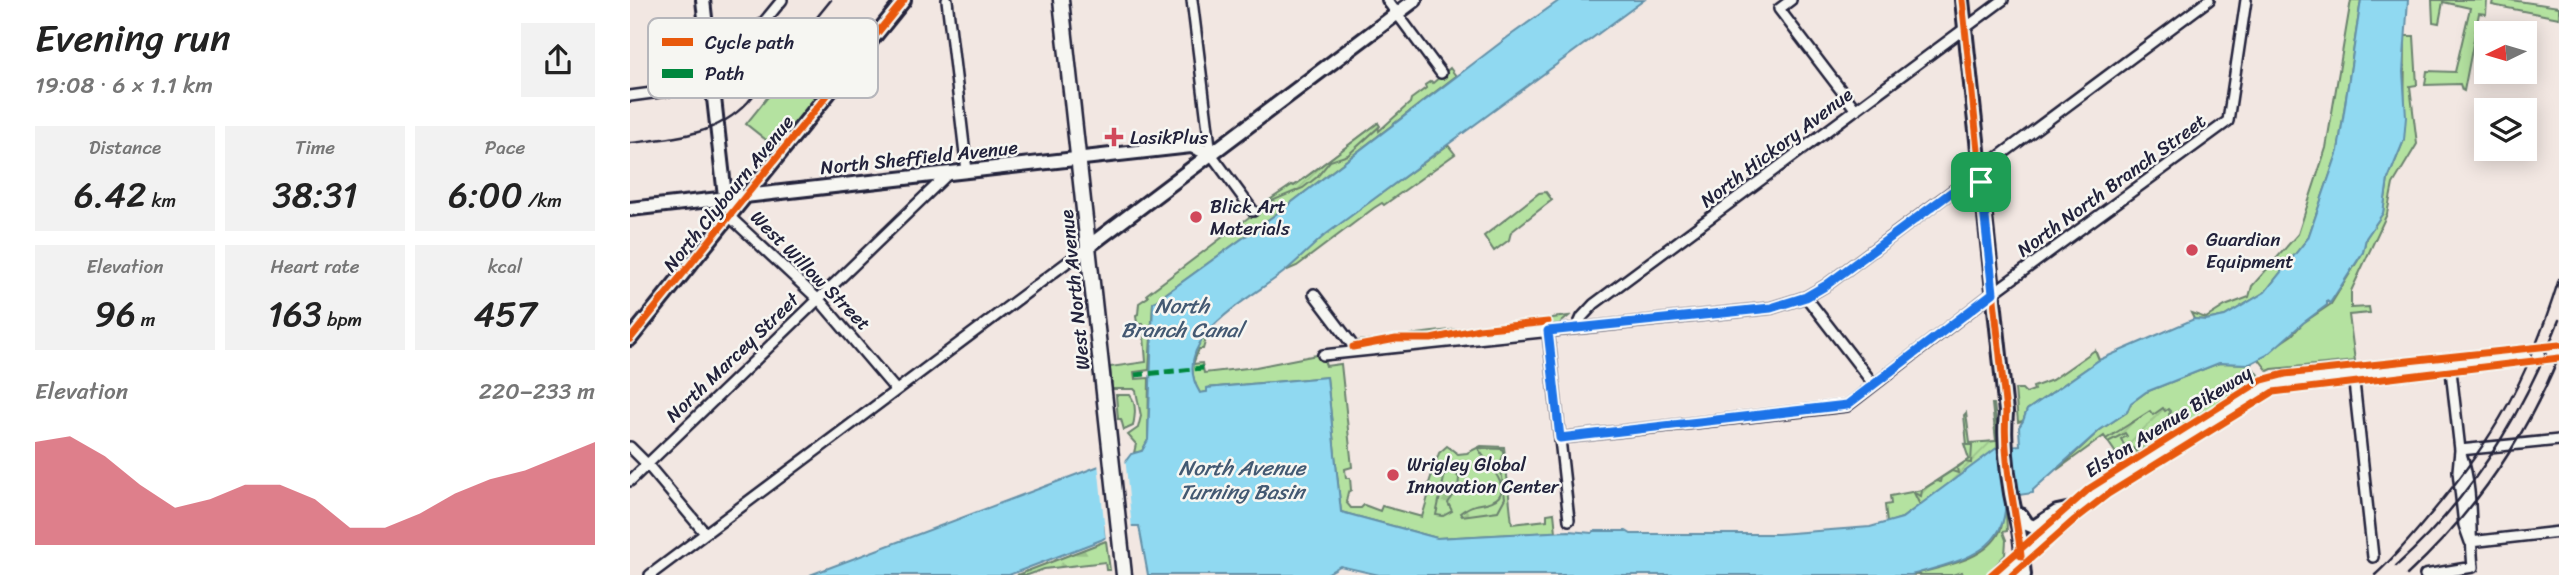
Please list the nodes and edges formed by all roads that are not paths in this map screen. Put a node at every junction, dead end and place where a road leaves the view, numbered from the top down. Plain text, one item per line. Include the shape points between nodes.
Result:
1 (703, 0) edge
2 (782, 0) edge
3 (904, 0) edge
4 (947, 0) edge
5 (1061, 0) edge
6 (1192, 0) edge
7 (1387, 0) edge
8 (1415, 0) edge
9 (1791, 0) edge
10 (1962, 0) edge
11 (2003, 0) edge
12 (2209, 0) edge
13 (2246, 0) edge
14 (1397, 14) junction
15 (705, 18) edge
16 (767, 18) edge
17 (1965, 28) junction
18 (878, 32) edge
19 (1441, 74) dead end
20 (648, 94) edge
21 (630, 96) edge
22 (713, 98) edge
23 (825, 98) edge
24 (1856, 110) junction
25 (1211, 154) junction
26 (1079, 158) junction
27 (967, 170) junction
28 (1980, 171) junction
29 (949, 173) junction
30 (746, 195) junction
31 (724, 198) junction
32 (630, 209) edge
33 (1253, 211) dead end
34 (730, 217) junction
35 (1089, 246) junction
36 (1993, 293) junction
37 (1314, 294) dead end
38 (1806, 297) junction
39 (817, 299) junction
40 (1577, 328) junction
41 (1548, 331) junction
42 (630, 340) edge
43 (1357, 351) junction
44 (2559, 351) edge
45 (1323, 355) dead end
46 (2450, 362) junction
47 (2353, 373) junction
48 (1874, 385) junction
49 (896, 390) junction
50 (1560, 438) junction
51 (2559, 440) edge
52 (630, 447) edge
53 (2460, 450) junction
54 (647, 464) junction
55 (630, 481) edge
56 (2076, 508) junction
57 (1569, 520) dead end
58 (2020, 520) junction
59 (2559, 532) edge
60 (705, 533) junction
61 (2470, 542) junction
62 (2022, 557) junction
63 (2373, 557) dead end
64 (1123, 571) edge
65 (650, 575) edge
66 (2002, 575) edge
67 (2024, 575) edge
68 (2425, 575) edge

1 - 15 main road, West Willow Street
2 - 16 street
3 - 18 main road, North Clybourn Avenue
4 - 27 street
5 - 26 main road, West North Avenue
6 - 25 street
7 - 14 street
8 - 14 main road
9 - 24 street via 1779,9
10 - 17 main road
11 - 17 street, North Hickory Avenue
12 - 28 street
13 - 36 street, North North Branch Street via 2228,121
14 - 19 street
14 - 25 main road
17 - 24 street, North Hickory Avenue
17 - 28 main road
20 - 21 street
22 - 31 main road, West Willow Street
23 - 30 main road, North Clybourn Avenue
24 - 40 street, North Hickory Avenue via 1594,304
25 - 26 main road, North Sheffield Avenue via 1191,146
25 - 33 street
25 - 35 main road
26 - 27 main road, North Sheffield Avenue
26 - 35 main road, West North Avenue
27 - 29 main road, North Sheffield Avenue
28 - 36 main road
28 - 38 street
29 - 30 main road, North Sheffield Avenue
29 - 39 street, North Marcey Street
30 - 31 main road, North Sheffield Avenue
30 - 34 main road, North Clybourn Avenue
31 - 32 main road, North Sheffield Avenue
31 - 34 main road, West Willow Street
34 - 39 street, West Willow Street
34 - 42 main road, North Clybourn Avenue
35 - 49 street
35 - 64 main road, West North Avenue
36 - 48 street, North North Branch Street
36 - 58 main road
37 - 43 street
38 - 40 street via 1771,308
38 - 48 street
39 - 49 street, West Willow Street
39 - 54 street, North Marcey Street
40 - 41 street
41 - 43 street
41 - 50 street
43 - 45 street
44 - 46 main road
46 - 47 main road
46 - 53 street
47 - 56 main road via 2293,379 2268,387
47 - 63 street
48 - 50 street, North North Branch Street via 1847,405
49 - 60 street
50 - 57 street
51 - 53 street
52 - 54 street
53 - 61 street via 2458,471
54 - 55 street, North Marcey Street
54 - 60 street
56 - 58 main road via 2057,512 2036,526
56 - 62 main road
58 - 62 main road
59 - 61 street
60 - 65 street
61 - 68 street via 2473,567
62 - 66 main road
62 - 67 main road

